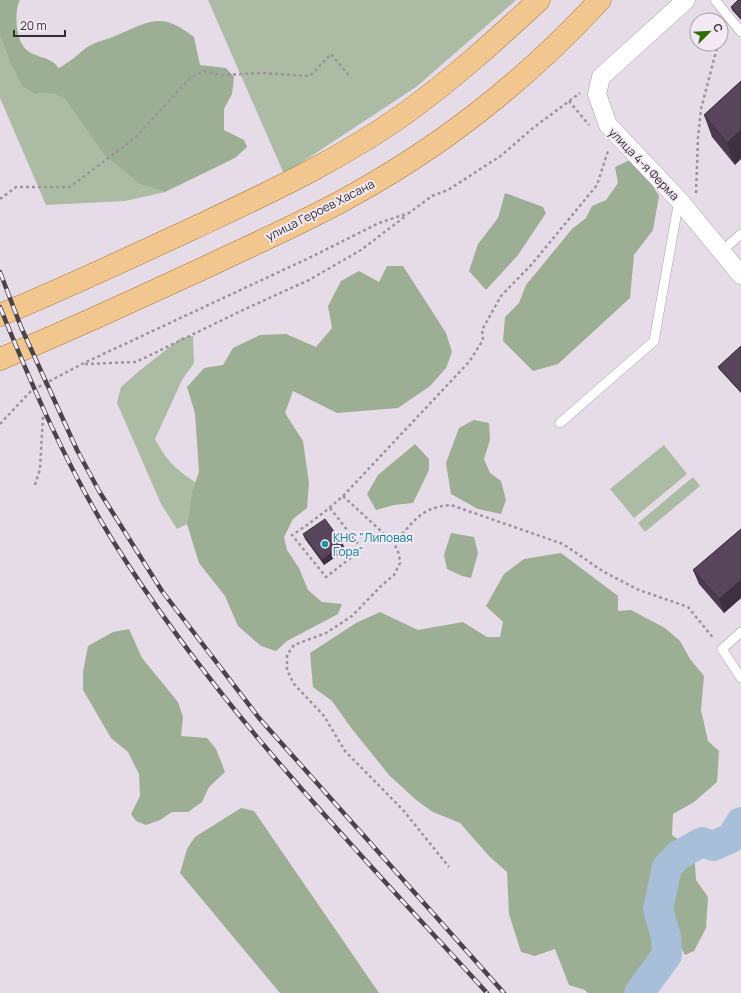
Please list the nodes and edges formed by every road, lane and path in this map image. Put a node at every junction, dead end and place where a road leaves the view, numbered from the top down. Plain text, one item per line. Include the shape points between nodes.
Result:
1 (539, 0) edge
2 (600, 0) edge
3 (686, 0) edge
4 (715, 0) edge
5 (741, 32) edge
6 (716, 52) edge
7 (351, 78) dead end
8 (594, 131) dead end
9 (609, 149) dead end
10 (0, 199) edge
11 (679, 200) junction
12 (409, 213) junction
13 (696, 220) junction
14 (741, 234) edge
15 (722, 251) junction
16 (741, 275) edge
17 (0, 316) edge
18 (0, 359) edge
19 (82, 364) junction
20 (43, 416) dead end
21 (560, 423) dead end
22 (0, 424) edge
23 (34, 485) dead end
24 (343, 496) junction
25 (330, 508) junction
26 (394, 543) junction
27 (741, 632) edge
28 (722, 649) junction
29 (741, 678) edge
30 (449, 867) dead end

1 - 17 main road via 483,51 406,112 333,159 240,206 53,294
2 - 18 main road, улица Героев Хасана via 510,87 433,146 360,191 269,237 70,330
3 - 11 street, улица 4-я Ферма via 601,77 597,94 608,125
4 - 5 lane
6 - 13 path via 701,109
7 - 10 path via 331,54 310,76 261,73 223,75 204,71 192,78 136,138 70,187 16,187
8 - 12 path via 569,101 502,155 448,190 432,196
9 - 24 path via 597,185 532,264 501,296 482,330 483,340 469,362
11 - 13 street, улица 4-я Ферма
11 - 21 lane via 654,341
12 - 19 path via 379,223
12 - 19 path via 361,250 309,280 136,362
13 - 15 street, улица 4-я Ферма
14 - 15 lane
15 - 16 street, улица 4-я Ферма
19 - 22 path via 31,391
20 - 23 path via 40,469
24 - 25 path
24 - 26 path
25 - 25 path via 314,522 292,534 326,577 362,549
26 - 28 path via 422,513 435,506 451,506 563,544 604,572 688,607
26 - 30 path via 400,563 394,575 352,616 326,633 294,645 287,655 287,670 294,684 324,716 345,751 403,810
27 - 28 lane
28 - 29 lane

